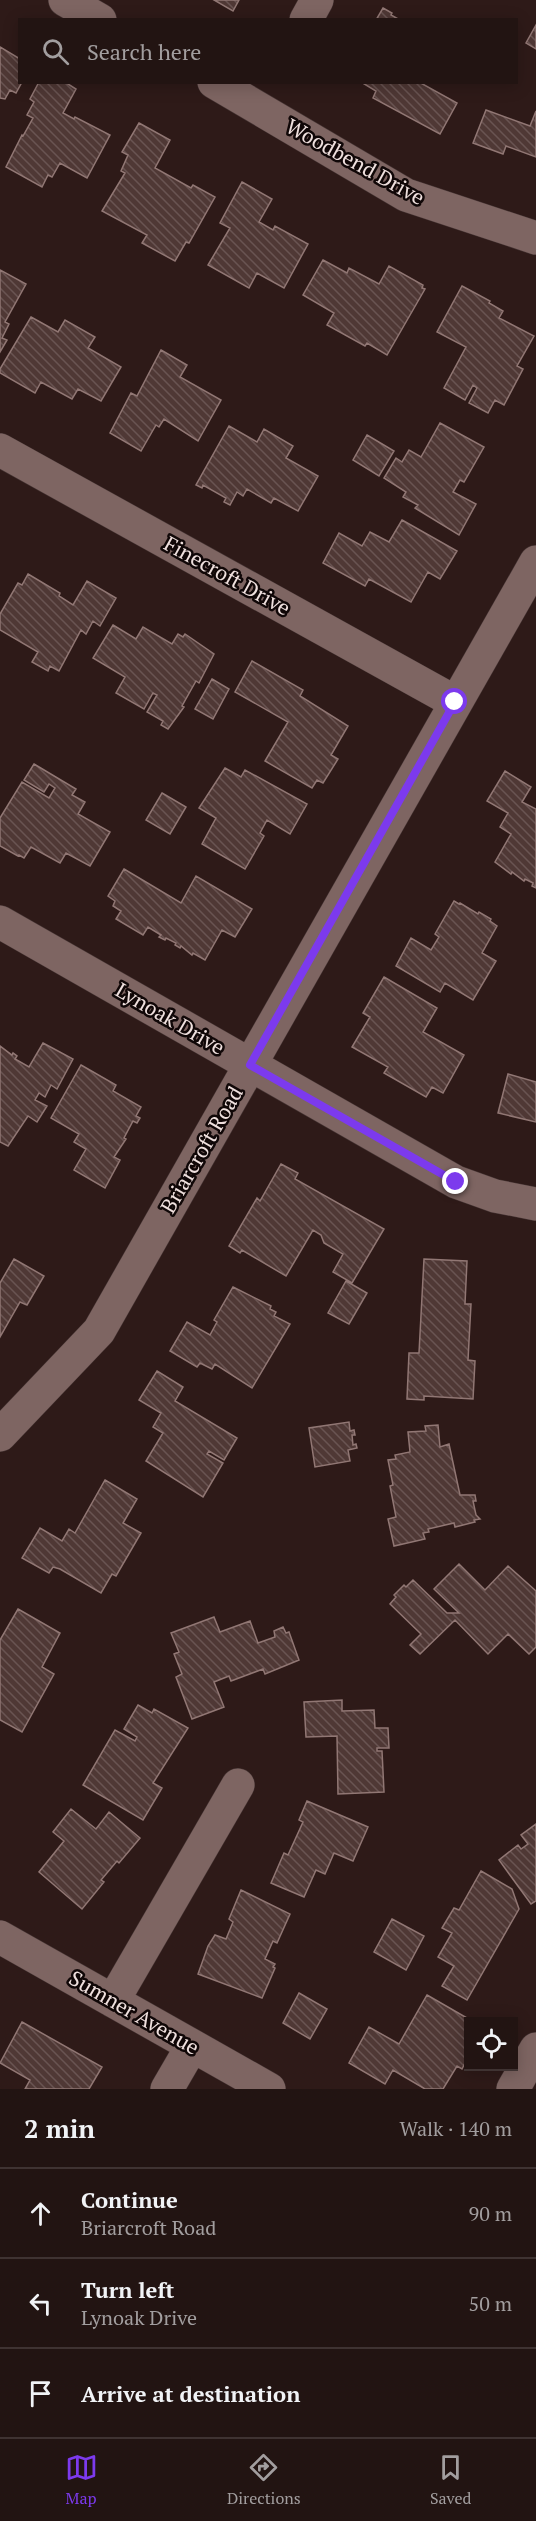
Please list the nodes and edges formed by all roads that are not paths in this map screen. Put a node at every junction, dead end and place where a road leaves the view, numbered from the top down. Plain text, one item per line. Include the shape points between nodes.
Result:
1 (65, 0) edge
2 (317, 0) edge
3 (96, 18) edge
4 (307, 18) edge
5 (222, 84) edge
6 (265, 94) edge
7 (536, 238) edge
8 (0, 450) edge
9 (536, 562) edge
10 (455, 702) junction
11 (0, 922) edge
12 (250, 1065) junction
13 (536, 1204) edge
14 (0, 1435) edge
15 (238, 1785) dead end
16 (0, 1937) edge
17 (113, 2001) junction
18 (192, 2046) junction
19 (536, 2049) edge
20 (166, 2089) edge
21 (268, 2089) edge
22 (513, 2089) edge

1 - 3 street
2 - 4 street
5 - 6 street, Woodbend Drive
6 - 7 street, Woodbend Drive via 406,195
8 - 10 street, Finecroft Drive
9 - 10 street, Briarcroft Road
10 - 12 street, Briarcroft Road
11 - 12 street, Lynoak Drive
12 - 13 street, Lynoak Drive via 456,1182 495,1196
12 - 14 street, Briarcroft Road via 99,1331
15 - 17 street
16 - 17 street, Sumner Avenue
17 - 18 street, Sumner Avenue
18 - 20 street
18 - 21 street, Sumner Avenue
19 - 22 street

